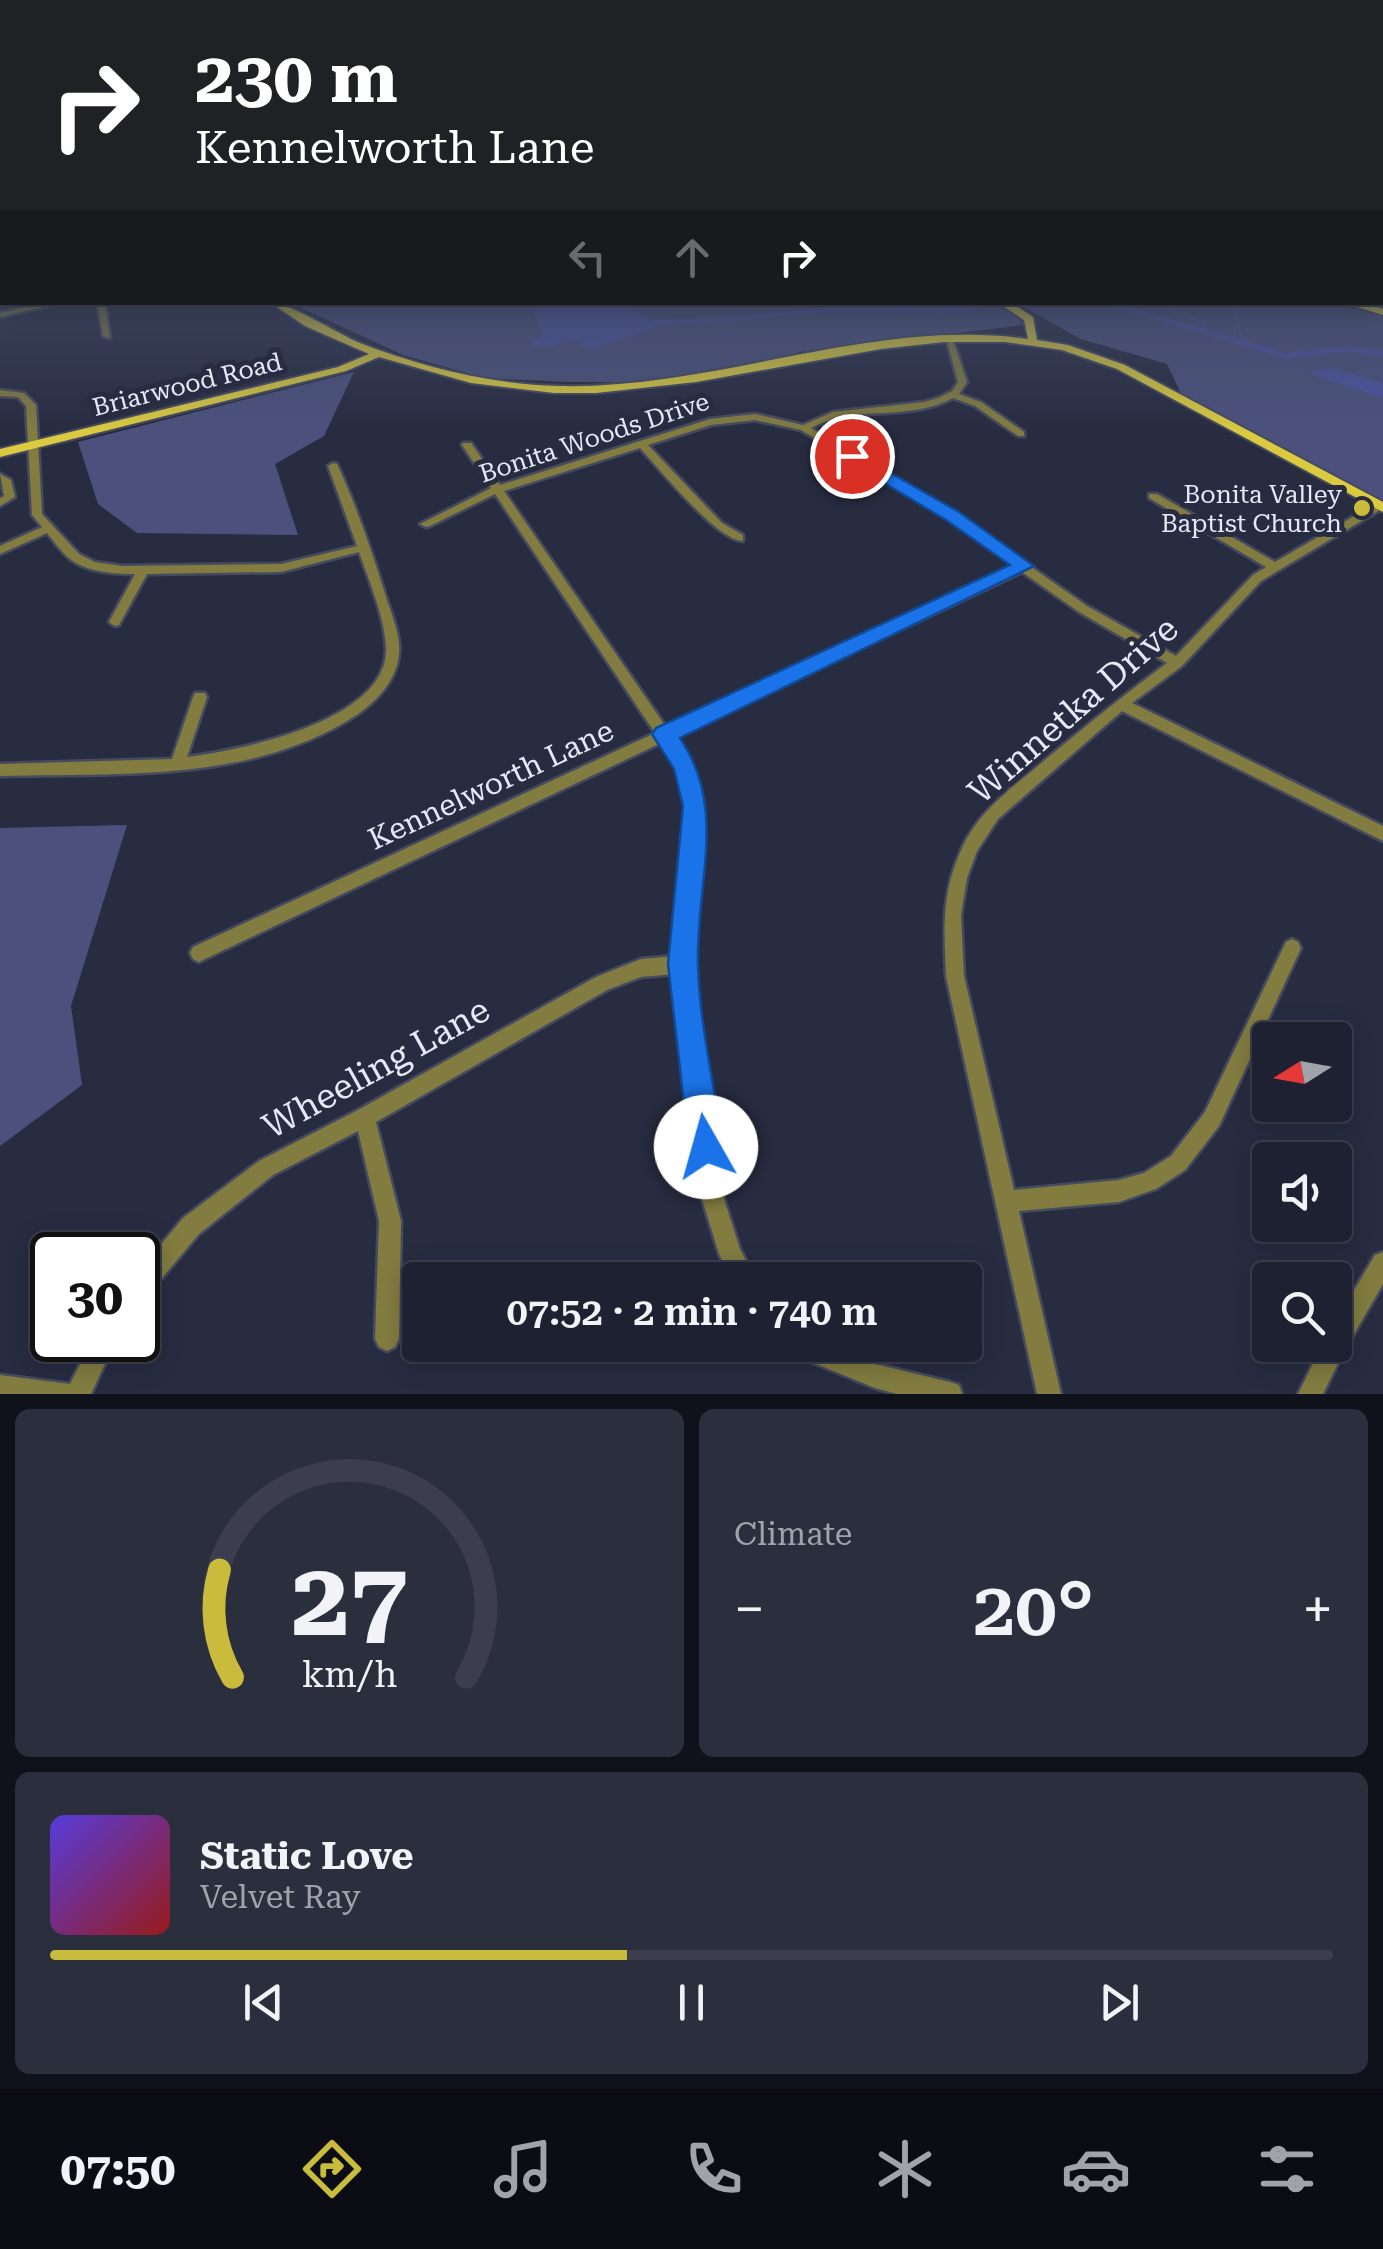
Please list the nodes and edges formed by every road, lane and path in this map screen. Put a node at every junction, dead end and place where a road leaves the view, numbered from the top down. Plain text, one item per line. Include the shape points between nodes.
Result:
1 (47, 305) edge
2 (102, 305) edge
3 (280, 305) edge
4 (1006, 305) edge
5 (1357, 305) edge
6 (1383, 312) edge
7 (0, 315) edge
8 (1033, 334) junction
9 (107, 336) dead end
10 (949, 340) junction
11 (382, 352) junction
12 (0, 393) edge
13 (954, 395) junction
14 (804, 428) junction
15 (1021, 434) dead end
16 (641, 443) junction
17 (31, 445) junction
18 (467, 445) dead end
19 (0, 453) edge
20 (332, 466) dead end
21 (0, 477) edge
22 (496, 490) junction
23 (1153, 496) dead end
24 (0, 503) edge
25 (1381, 507) edge
26 (426, 524) dead end
27 (47, 529) junction
28 (738, 538) dead end
29 (362, 548) junction
30 (0, 550) edge
31 (1024, 566) junction
32 (1273, 566) junction
33 (143, 570) junction
34 (115, 622) dead end
35 (1177, 663) junction
36 (200, 698) dead end
37 (1121, 704) junction
38 (664, 734) junction
39 (177, 765) junction
40 (0, 770) edge
41 (1383, 834) edge
42 (1292, 948) dead end
43 (199, 952) dead end
44 (683, 964) junction
45 (365, 1117) junction
46 (1006, 1201) junction
47 (160, 1261) edge
48 (735, 1262) edge
49 (1383, 1263) edge
50 (1352, 1315) edge
51 (387, 1339) dead end
52 (93, 1362) edge
53 (833, 1362) edge
54 (1326, 1362) edge
55 (0, 1387) edge
56 (65, 1394) edge
57 (78, 1394) edge
58 (950, 1394) edge
59 (1048, 1394) edge
60 (1310, 1394) edge

1 - 7 street
2 - 9 street
3 - 11 main road via 333,336
4 - 8 main road via 1026,316
5 - 6 main road
8 - 10 main road
8 - 25 main road via 1121,367
10 - 11 main road via 817,354 732,374 612,389 469,381
10 - 13 street via 962,378
11 - 17 main road, Briarwood Road via 342,369
12 - 17 street via 31,405
13 - 14 street, Bonita Woods Drive via 838,414
13 - 15 street
14 - 16 street, Bonita Woods Drive via 733,417
14 - 31 street
16 - 22 street, Bonita Woods Drive
16 - 28 street
17 - 19 main road, Briarwood Road
17 - 27 street via 35,510
18 - 22 street
20 - 29 street
21 - 24 street via 10,496
22 - 26 street, Bonita Woods Drive
22 - 38 street
23 - 32 street
25 - 32 street, Winnetka Drive
27 - 30 street
27 - 33 street via 92,565
29 - 33 street via 281,568
29 - 39 street via 392,643 390,667 374,693 324,728
31 - 35 street
31 - 38 street, Kennelworth Lane
32 - 35 street, Winnetka Drive
33 - 34 street
35 - 37 street, Winnetka Drive
36 - 39 street
37 - 41 street
37 - 46 street, Winnetka Drive via 993,814 970,848 954,896 954,976
38 - 43 street, Kennelworth Lane
38 - 44 street via 685,766 696,806
39 - 40 street
42 - 46 street via 1212,1119 1178,1164 1119,1192
44 - 45 street, Wheeling Lane via 641,968 602,983
44 - 48 street via 713,1199
45 - 47 street, Wheeling Lane via 266,1168
45 - 51 street via 390,1221
46 - 59 street, Winnetka Drive
49 - 50 street
52 - 57 street
53 - 58 street
54 - 60 street
55 - 56 street

